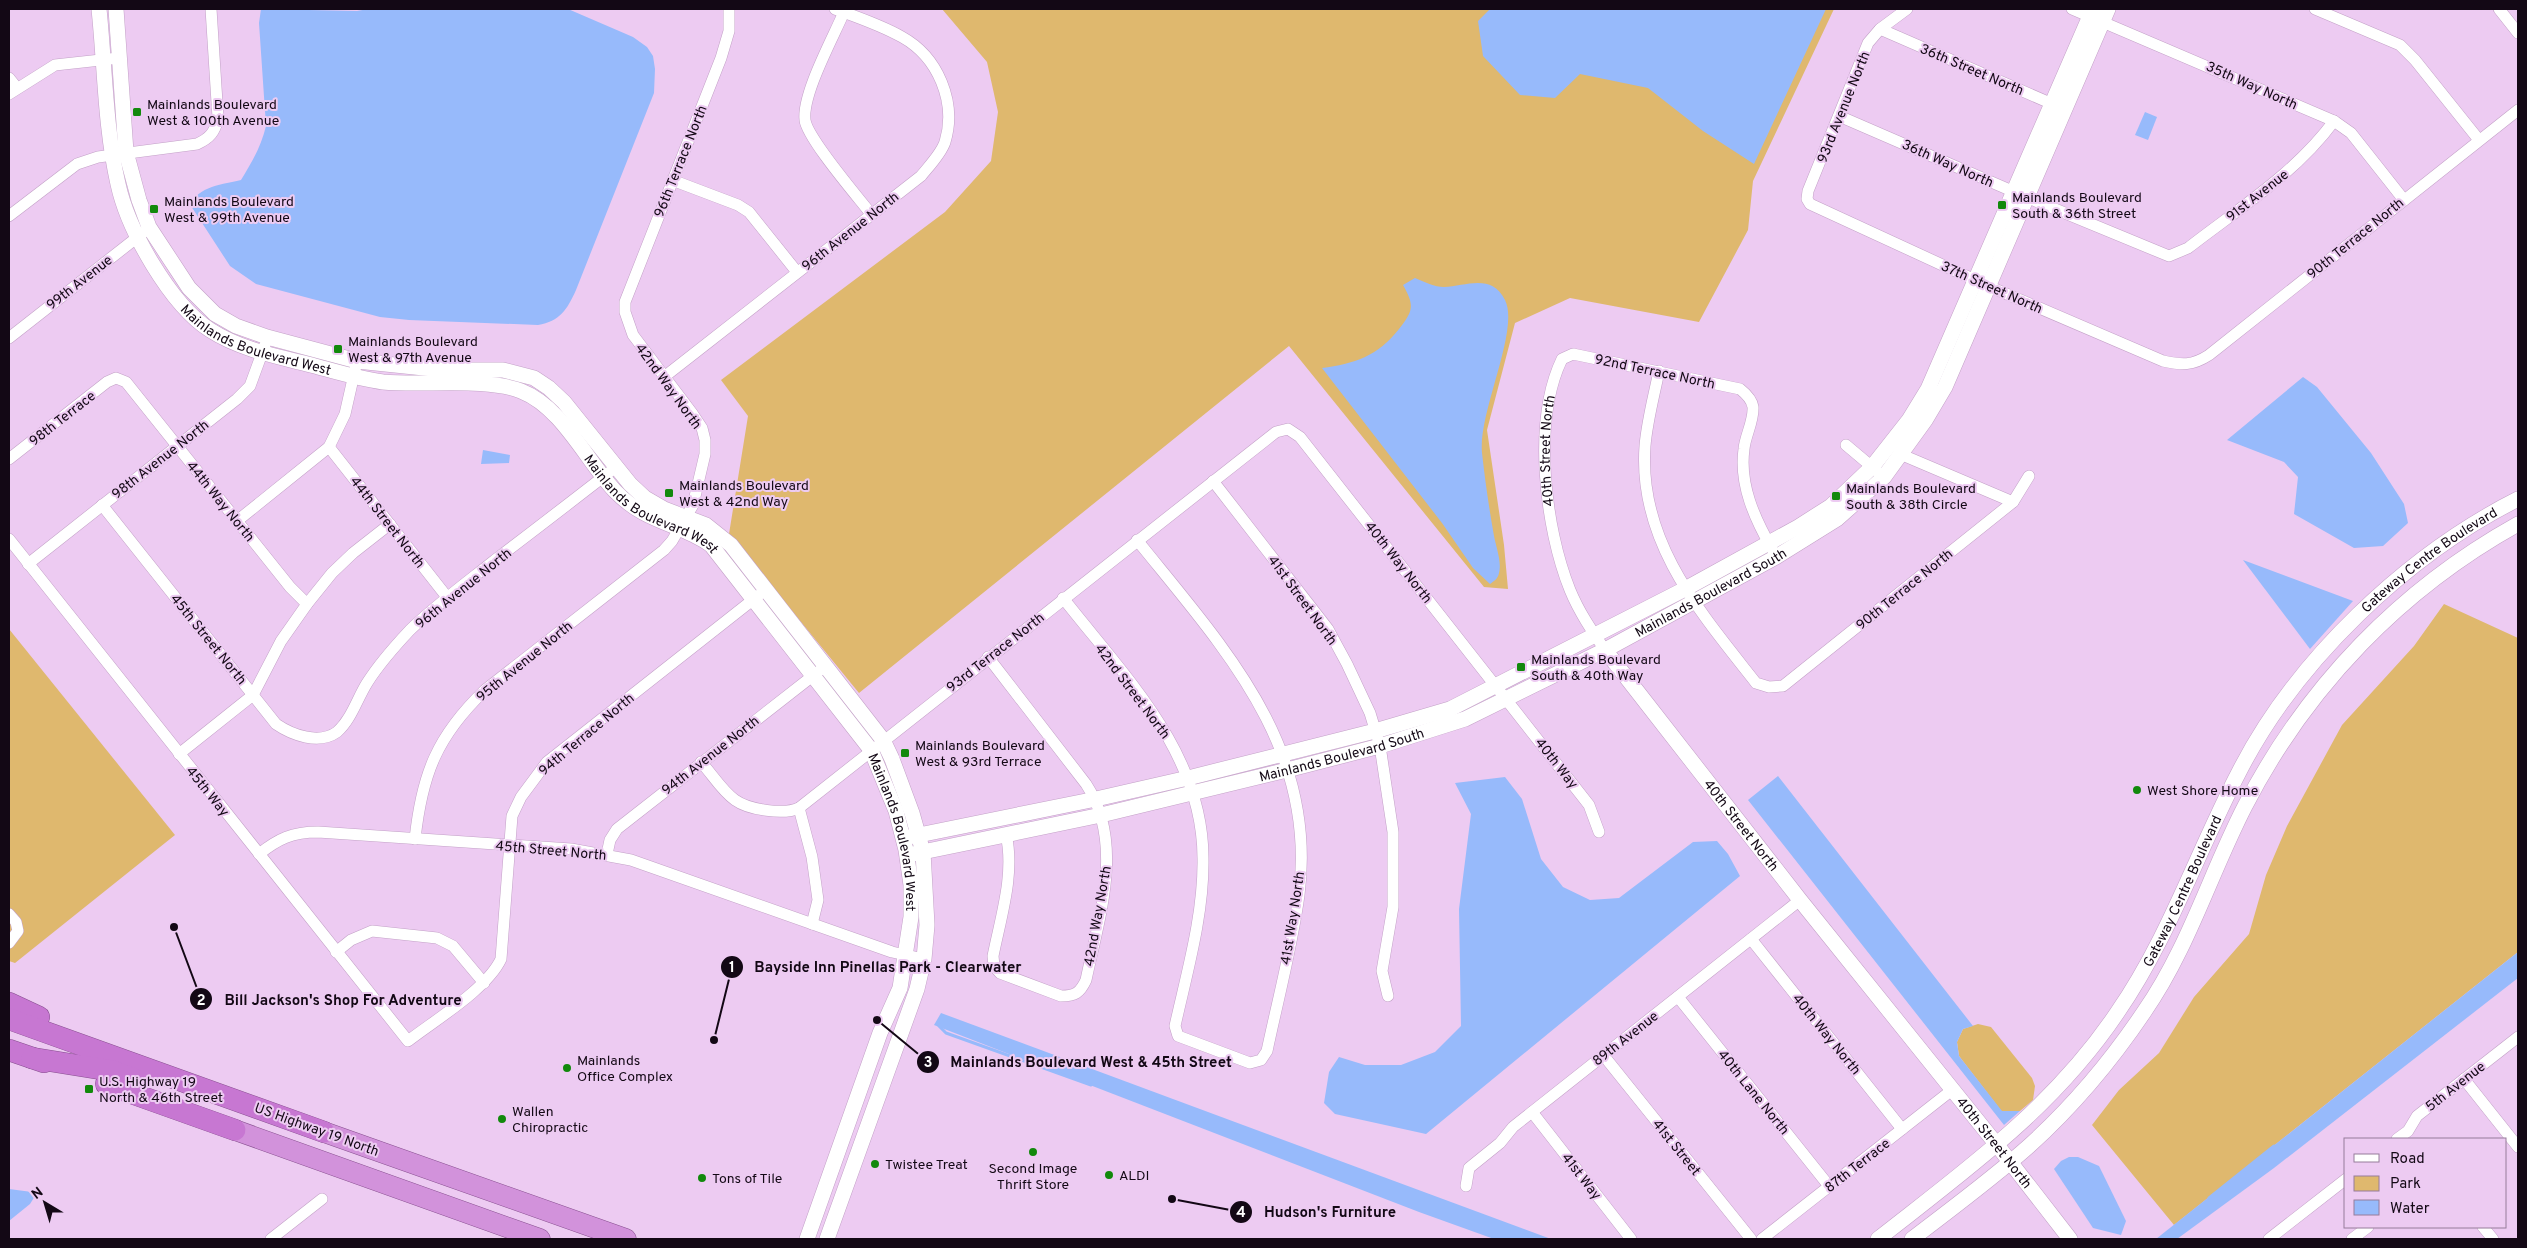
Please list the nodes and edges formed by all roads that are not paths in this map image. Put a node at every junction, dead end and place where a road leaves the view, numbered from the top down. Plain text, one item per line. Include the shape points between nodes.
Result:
1 (99, 9) edge
2 (116, 9) edge
3 (211, 9) edge
4 (729, 9) edge
5 (1907, 9) edge
6 (2072, 9) edge
7 (2316, 9) edge
8 (2499, 9) edge
9 (840, 10) edge
10 (2098, 14) edge
11 (1880, 30) junction
12 (2518, 33) edge
13 (119, 58) junction
14 (104, 60) junction
15 (9, 78) edge
16 (13, 91) edge
17 (2058, 106) junction
18 (2518, 110) edge
19 (1840, 116) junction
20 (2334, 121) junction
21 (2479, 140) junction
22 (119, 154) junction
23 (672, 180) junction
24 (1808, 191) joint
25 (2020, 194) junction
26 (2404, 200) junction
27 (871, 214) junction
28 (9, 216) edge
29 (144, 232) junction
30 (2169, 256) joint
31 (797, 272) junction
32 (1982, 283) junction
33 (625, 312) joint
34 (268, 337) junction
35 (9, 338) edge
36 (263, 352) junction
37 (1562, 359) joint
38 (2190, 365) joint
39 (355, 368) junction
40 (1659, 371) junction
41 (664, 377) junction
42 (116, 378) joint
43 (1288, 429) joint
44 (1846, 444) dead end
45 (177, 446) junction
46 (329, 447) junction
47 (1900, 454) junction
48 (9, 459) edge
49 (616, 467) junction
50 (1878, 472) junction
51 (2029, 476) dead end
52 (603, 477) junction
53 (1213, 482) junction
54 (2518, 499) edge
55 (2012, 502) junction
56 (102, 505) junction
57 (237, 521) junction
58 (390, 524) junction
59 (683, 524) junction
60 (2518, 524) edge
61 (9, 539) edge
62 (1138, 540) junction
63 (1768, 544) junction
64 (1776, 558) junction
65 (28, 564) junction
66 (766, 590) junction
67 (1688, 596) junction
68 (448, 597) junction
69 (1062, 598) junction
70 (754, 599) junction
71 (307, 604) junction
72 (1595, 636) junction
73 (1605, 650) junction
74 (988, 657) junction
75 (826, 665) junction
76 (814, 675) junction
77 (1497, 687) junction
78 (254, 695) junction
79 (1507, 700) junction
80 (336, 733) joint
81 (1378, 739) junction
82 (884, 740) junction
83 (871, 750) junction
84 (179, 754) junction
85 (1282, 755) junction
86 (702, 762) junction
87 (1287, 770) junction
88 (1191, 785) junction
89 (1096, 799) junction
90 (799, 808) junction
91 (1101, 815) junction
92 (1599, 832) dead end
93 (1006, 834) junction
94 (919, 836) junction
95 (903, 838) junction
96 (415, 839) junction
97 (510, 846) junction
98 (923, 852) junction
99 (259, 854) junction
100 (607, 854) junction
101 (907, 856) junction
102 (1800, 900) junction
103 (9, 914) edge
104 (812, 924) junction
105 (1751, 939) junction
106 (9, 943) edge
107 (336, 952) junction
108 (906, 955) junction
109 (924, 959) junction
110 (2146, 967) junction
111 (2166, 977) junction
112 (484, 983) junction
113 (1388, 996) dead end
114 (1678, 997) junction
115 (9, 1003) edge
116 (9, 1019) edge
117 (1175, 1026) joint
118 (2518, 1038) edge
119 (408, 1042) joint
120 (9, 1050) edge
121 (1604, 1056) junction
122 (32, 1058) junction
123 (126, 1061) junction
124 (2464, 1079) junction
125 (1952, 1090) junction
126 (1532, 1112) junction
127 (1902, 1129) junction
128 (235, 1130) joint
129 (324, 1132) junction
130 (2411, 1135) edge
131 (1997, 1145) junction
132 (2518, 1147) edge
133 (307, 1155) junction
134 (2010, 1163) junction
135 (2344, 1181) edge
136 (1466, 1186) dead end
137 (1829, 1186) junction
138 (322, 1198) dead end
139 (513, 1199) junction
140 (2367, 1228) edge
141 (2484, 1228) edge
142 (590, 1233) edge
143 (536, 1238) edge
144 (271, 1239) edge
145 (626, 1239) edge
146 (807, 1239) edge
147 (827, 1239) edge
148 (1632, 1239) edge
149 (1751, 1239) edge
150 (1762, 1239) edge
151 (1878, 1239) edge
152 (1912, 1239) edge
153 (2070, 1239) edge
154 (2269, 1239) edge
155 (2352, 1239) edge
156 (2491, 1239) edge

1 - 14 street, Mainlands Boulevard West
2 - 13 street, Mainlands Boulevard West
3 - 22 street via 218,118 215,130 207,140 198,144
4 - 23 street, 96th Terrace North via 730,31
5 - 11 street, 93rd Avenue North
6 - 10 street, 35th Way North
7 - 21 street via 2400,45
8 - 12 street
9 - 27 street via 806,102 804,121 813,138
9 - 27 street, 96th Avenue North via 902,37 917,47 932,64 948,101 944,143 920,176
10 - 17 street, Mainlands Boulevard South
10 - 20 street, 35th Way North via 2140,36
11 - 17 street, 36th Street North
11 - 19 street, 93rd Avenue North via 1868,43
13 - 14 street
13 - 22 street, Mainlands Boulevard West
14 - 16 street via 55,65
14 - 22 street, Mainlands Boulevard West
15 - 16 street
17 - 25 street, Mainlands Boulevard South
18 - 21 street, 90th Terrace North
19 - 24 street, 93rd Avenue North
19 - 25 street, 36th Way North
20 - 26 street, 35th Way North via 2351,133
20 - 30 street, 91st Avenue via 2321,140 2289,169 2188,248
21 - 26 street, 90th Terrace North
22 - 28 street via 98,156 77,164
22 - 29 street, Mainlands Boulevard West via 139,200
23 - 31 street via 749,212
23 - 33 street, 96th Terrace North via 630,287
24 - 32 street, 37th Street North via 1807,199 1816,208
25 - 30 street, 36th Way North
25 - 32 street, Mainlands Boulevard South
26 - 38 street, 90th Terrace North via 2209,355
27 - 31 street, 96th Avenue North
29 - 34 street, Mainlands Boulevard West via 214,314
29 - 35 street, 99th Avenue
29 - 36 street, Mainlands Boulevard West via 179,301 193,316 231,341
31 - 41 street, 96th Avenue North
32 - 38 street, 37th Street North via 2163,360
32 - 47 street, Mainlands Boulevard South via 1945,387
32 - 50 street, Mainlands Boulevard South via 1928,389
33 - 41 street, 42nd Way North via 632,335
34 - 36 street, 98th Avenue North
34 - 39 street, Mainlands Boulevard West
36 - 39 street, Mainlands Boulevard West
36 - 45 street, 98th Avenue North via 250,386
37 - 40 street, 92nd Terrace North via 1573,354
37 - 72 street, 40th Street North via 1556,371 1548,413 1547,493 1560,563 1571,592
39 - 46 street via 345,414
39 - 49 street, Mainlands Boulevard West via 503,370 534,378 564,402
39 - 52 street, Mainlands Boulevard West via 382,382 488,385 520,391 538,399 552,411
40 - 63 street, 92nd Terrace North via 1740,389 1748,395 1753,407 1743,468 1748,498
40 - 67 street via 1645,447 1646,484 1656,528
41 - 59 street, 42nd Way North via 702,428 705,440 695,496
42 - 45 street, 44th Way North via 126,382
42 - 48 street, 98th Terrace
43 - 53 street, 93rd Terrace North via 1276,432
43 - 77 street, 40th Way North via 1300,437
44 - 50 street
45 - 56 street, 98th Avenue North
45 - 57 street, 44th Way North
46 - 57 street
46 - 58 street, 44th Street North
47 - 50 street, Mainlands Boulevard South
47 - 55 street
49 - 52 street, 96th Avenue North
49 - 59 street, Mainlands Boulevard West via 645,498
50 - 63 street, Mainlands Boulevard South via 1831,506
50 - 64 street, Mainlands Boulevard South via 1837,519
51 - 55 street, 90th Terrace North
52 - 59 street, Mainlands Boulevard West via 631,506 654,520
52 - 68 street, 96th Avenue North
53 - 62 street, 93rd Terrace North
53 - 81 street, 41st Street North via 1328,629 1347,664
54 - 110 street, Gateway Centre Boulevard via 2473,524 2392,584 2329,646 2291,691 2240,769 2175,912
55 - 67 street, 90th Terrace North via 1783,686 1769,687 1756,683
56 - 65 street, 98th Avenue North
56 - 78 street, 45th Street North
57 - 71 street, 44th Way North via 290,588
58 - 68 street, 44th Street North
58 - 71 street via 346,560
59 - 66 street, Mainlands Boulevard West via 706,525 720,534
59 - 70 street, Mainlands Boulevard West via 711,545
59 - 96 street, 95th Avenue North via 664,550 485,690 468,707 430,766 422,790
60 - 111 street, Gateway Centre Boulevard via 2416,592 2382,622 2323,684 2281,744 2245,806
61 - 65 street, 45th Way
62 - 69 street, 93rd Terrace North
62 - 85 street, 41st Way North via 1245,679 1264,710
63 - 64 street
63 - 67 street, Mainlands Boulevard South
64 - 67 street, Mainlands Boulevard South
65 - 84 street, 45th Way
66 - 70 street, 94th Terrace North
66 - 75 street, Mainlands Boulevard West
67 - 72 street, Mainlands Boulevard South
67 - 73 street, Mainlands Boulevard South
68 - 80 street, 96th Avenue North via 383,660
69 - 74 street, 93rd Terrace North
69 - 88 street, 42nd Street North via 1157,720
70 - 76 street, Mainlands Boulevard West
70 - 97 street, 94th Terrace North via 547,762 532,779 512,816
71 - 78 street via 282,641
72 - 73 street, 40th Street North
72 - 77 street, Mainlands Boulevard South
73 - 79 street, Mainlands Boulevard South
73 - 102 street, 40th Street North
74 - 82 street, 93rd Terrace North
74 - 89 street, 42nd Way North
75 - 76 street, 94th Avenue North
75 - 82 street, Mainlands Boulevard West
76 - 83 street, Mainlands Boulevard West
76 - 86 street, 94th Avenue North
77 - 79 street, 40th Way North
77 - 81 street, Mainlands Boulevard South
78 - 80 street, 45th Street North via 276,724 287,732 319,738
78 - 84 street
79 - 81 street, Mainlands Boulevard South via 1465,719
79 - 92 street, 40th Way via 1590,805
81 - 85 street, Mainlands Boulevard South
81 - 87 street, Mainlands Boulevard South
81 - 113 street, 41st Street North via 1392,813 1394,850 1392,907 1382,970
82 - 83 street, 93rd Terrace North
82 - 94 street, Mainlands Boulevard West
83 - 90 street, 93rd Terrace North
83 - 95 street, Mainlands Boulevard West via 896,811
84 - 99 street, 45th Way
85 - 87 street, 41st Way North
85 - 88 street, Mainlands Boulevard South
86 - 90 street via 737,802 781,813
86 - 100 street, 94th Avenue North via 617,828
87 - 88 street, Mainlands Boulevard South
87 - 117 street, 41st Way North via 1298,830 1299,894 1267,1051 1261,1060 1250,1063 1186,1041 1178,1036
88 - 89 street, Mainlands Boulevard South
88 - 91 street, Mainlands Boulevard South
88 - 117 street, 42nd Street North via 1203,858 1202,892
89 - 91 street, 42nd Way North
89 - 94 street, Mainlands Boulevard South
90 - 104 street via 812,857 818,900
91 - 93 street, Mainlands Boulevard South
91 - 93 street, 42nd Way North via 1108,858 1105,885 1086,980 1081,991 1072,996 1061,996 1000,973 994,966 993,956 1009,872 1010,852
93 - 98 street, Mainlands Boulevard South
94 - 95 street, Mainlands Boulevard South
94 - 98 street, Mainlands Boulevard West
95 - 101 street, Mainlands Boulevard West
96 - 97 street, 45th Street North
96 - 99 street, 45th Street North via 299,832 280,838
97 - 100 street, 45th Street North
97 - 112 street, 94th Terrace North via 501,959
98 - 101 street, Mainlands Boulevard South
98 - 109 street, Mainlands Boulevard West via 927,925
99 - 107 street, 45th Way
100 - 104 street, 45th Street North
101 - 108 street, Mainlands Boulevard West via 911,917
102 - 105 street, 89th Avenue
102 - 125 street, 40th Street North
103 - 106 street via 16,922 18,932
104 - 108 street, 45th Street North
105 - 114 street, 89th Avenue
105 - 127 street, 40th Way North
107 - 112 street via 351,940 372,931 438,938 453,946
107 - 119 street, 45th Way
108 - 109 street, 45th Street North
108 - 146 street, Mainlands Boulevard West via 900,988 880,1033
109 - 147 street, Mainlands Boulevard West via 917,989
110 - 111 street
110 - 131 street, Gateway Centre Boulevard via 2117,1014 2070,1074
111 - 134 street, Gateway Centre Boulevard via 2146,1010 2088,1086
112 - 119 street, 94th Terrace North
114 - 121 street, 89th Avenue
114 - 137 street, 40th Lane North
115 - 123 highway
116 - 123 highway, US Highway 19 North
118 - 124 street, 5th Avenue
120 - 122 highway, US Highway 19 North
121 - 126 street, 89th Avenue
121 - 149 street, 41st Street
122 - 128 highway, US Highway 19 North
122 - 129 highway via 113,1071 294,1135
123 - 129 highway, US Highway 19 North
124 - 130 street, 5th Avenue via 2417,1116
124 - 132 street
125 - 127 street, 87th Terrace
125 - 131 street, 40th Street North
126 - 136 street, 89th Avenue via 1513,1127 1500,1144 1469,1168
126 - 148 street, 41st Way
127 - 137 street, 87th Terrace
128 - 133 highway, US Highway 19 North
129 - 139 highway, US Highway 19 North
131 - 134 street, 40th Street North
131 - 151 street, Gateway Centre Boulevard
133 - 139 highway via 318,1150 336,1151 421,1183
133 - 143 highway, US Highway 19 North
134 - 152 street, Gateway Centre Boulevard
134 - 153 street, 40th Street North
135 - 154 street
137 - 150 street, 87th Terrace
138 - 144 street
139 - 142 highway, US Highway 19 North
140 - 155 street
141 - 156 street
142 - 145 highway, US Highway 19 North

